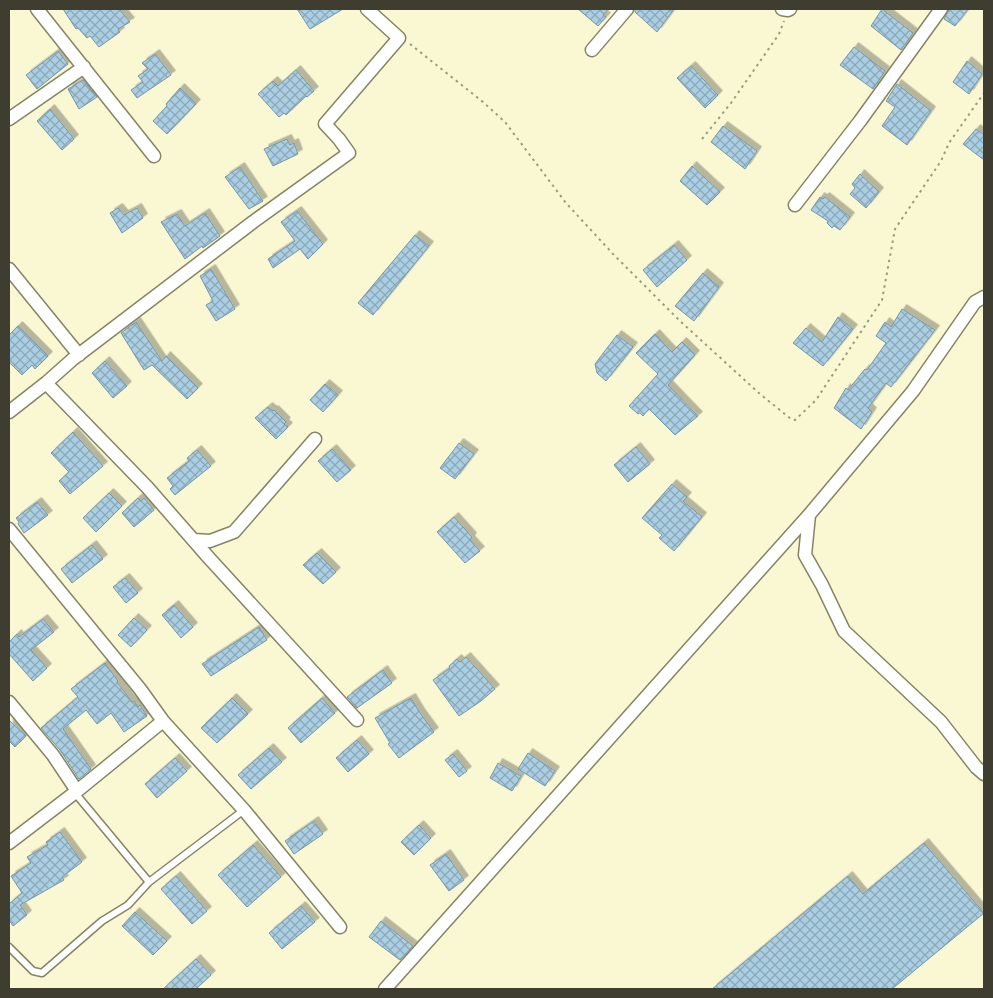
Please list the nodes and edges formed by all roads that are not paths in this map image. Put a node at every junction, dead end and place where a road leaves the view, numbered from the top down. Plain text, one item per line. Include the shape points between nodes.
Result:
1 (37, 9) edge
2 (367, 9) edge
3 (627, 9) edge
4 (941, 9) edge
5 (592, 50) dead end
6 (84, 67) junction
7 (9, 119) edge
8 (154, 156) dead end
9 (795, 205) dead end
10 (9, 269) edge
11 (984, 297) edge
12 (79, 355) junction
13 (46, 383) junction
14 (9, 412) edge
15 (315, 439) dead end
16 (809, 516) junction
17 (9, 529) edge
18 (194, 540) junction
19 (9, 702) edge
20 (357, 720) dead end
21 (163, 721) junction
22 (984, 774) edge
23 (76, 792) junction
24 (244, 810) junction
25 (9, 843) edge
26 (149, 882) junction
27 (340, 927) dead end
28 (9, 947) edge
29 (385, 989) edge

1 - 6 street
2 - 12 street via 399,38 325,124 349,153
3 - 5 street
4 - 9 street
6 - 7 street
6 - 8 street
10 - 12 street
11 - 16 street via 975,302 914,391
12 - 13 street
13 - 14 street
13 - 18 street
15 - 18 street via 234,532 210,541
16 - 22 street via 804,555 844,631 941,722
16 - 29 street
17 - 21 street
18 - 20 street
19 - 23 street via 53,755
21 - 23 street
21 - 24 street
23 - 25 street
23 - 26 lane
24 - 26 lane
24 - 27 street
26 - 28 lane via 128,904 102,921 42,973 33,971

